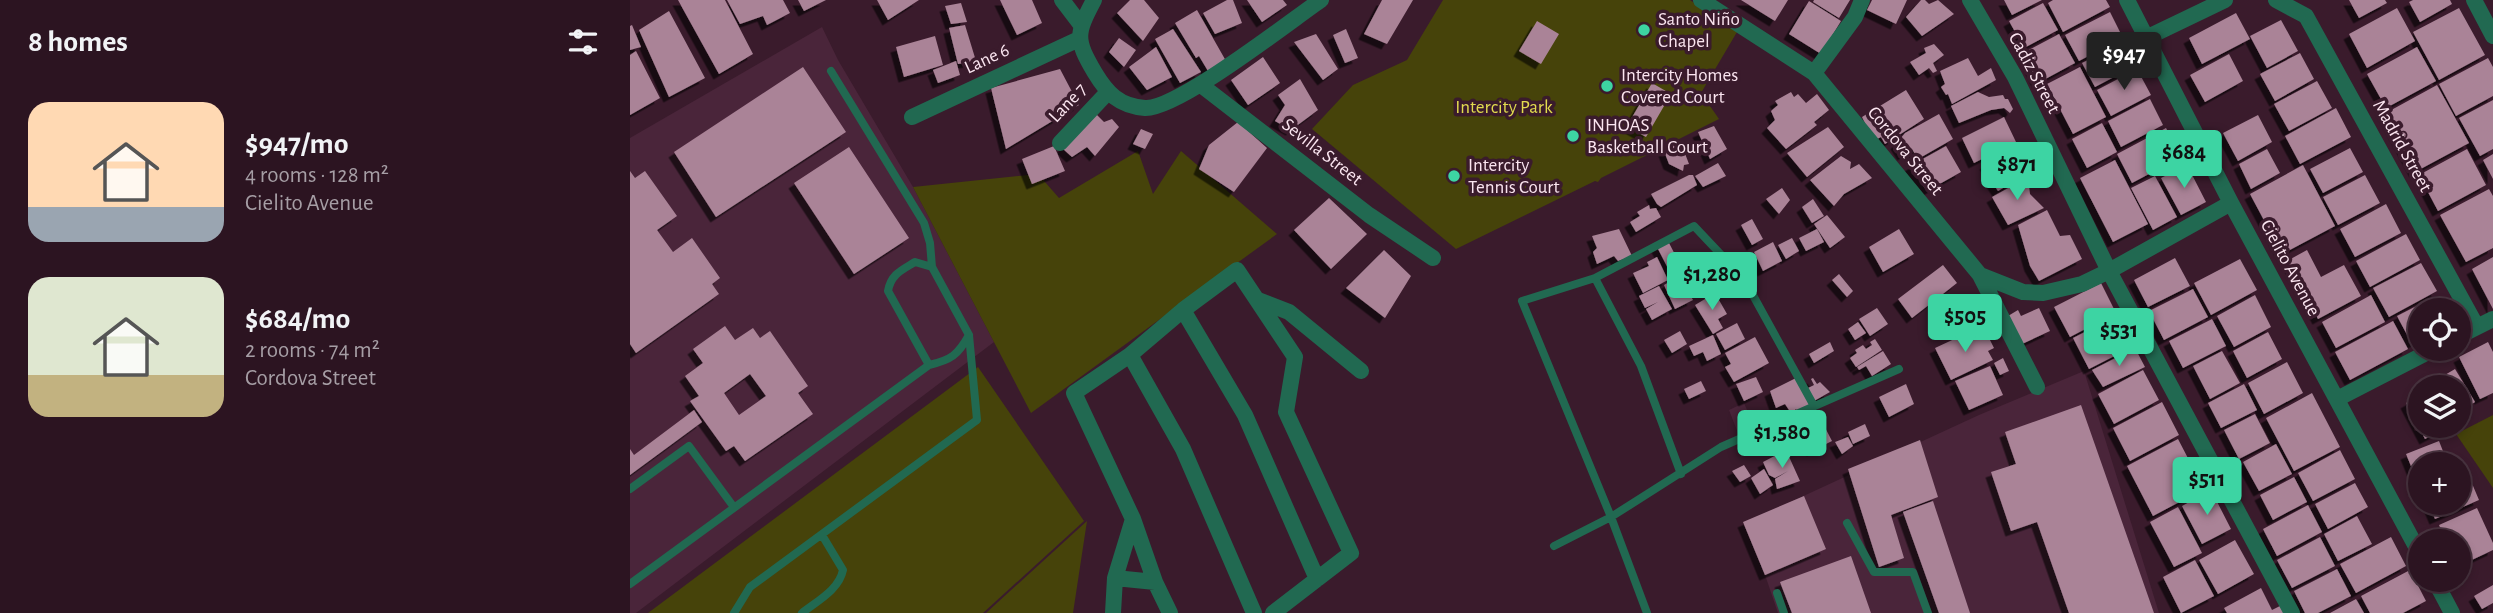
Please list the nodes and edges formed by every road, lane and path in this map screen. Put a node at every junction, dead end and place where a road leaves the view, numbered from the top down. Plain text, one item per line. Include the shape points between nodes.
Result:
1 (1062, 0) edge
2 (1094, 0) edge
3 (1321, 0) edge
4 (1701, 0) edge
5 (1862, 0) edge
6 (1970, 0) edge
7 (2127, 0) edge
8 (2225, 0) edge
9 (2276, 0) edge
10 (2474, 0) edge
11 (1721, 5) edge
12 (1080, 32) junction
13 (2493, 36) edge
14 (2146, 38) junction
15 (831, 71) dead end
16 (1814, 73) junction
17 (1201, 85) junction
18 (1107, 93) junction
19 (912, 117) dead end
20 (1060, 143) dead end
21 (2231, 203) junction
22 (1426, 254) dead end
23 (932, 267) junction
24 (2109, 271) junction
25 (1980, 275) junction
26 (1595, 278) junction
27 (1258, 300) junction
28 (1183, 310) junction
29 (2493, 319) edge
30 (2477, 327) junction
31 (2471, 330) edge
32 (969, 335) junction
33 (1321, 338) junction
34 (1130, 355) junction
35 (1296, 357) junction
36 (2411, 361) edge
37 (929, 365) junction
38 (1899, 369) dead end
39 (1361, 371) dead end
40 (2037, 387) dead end
41 (2337, 399) junction
42 (1814, 407) junction
43 (1681, 474) junction
44 (630, 489) edge
45 (733, 506) junction
46 (1611, 517) junction
47 (1133, 519) junction
48 (1847, 523) dead end
49 (2408, 532) edge
50 (822, 535) junction
51 (1553, 546) dead end
52 (1115, 579) junction
53 (1317, 579) junction
54 (1155, 582) junction
55 (630, 584) edge
56 (2440, 592) edge
57 (1777, 593) dead end
58 (2448, 612) edge
59 (734, 613) edge
60 (802, 613) edge
61 (1113, 613) edge
62 (1170, 613) edge
63 (1254, 613) edge
64 (1273, 613) edge
65 (1647, 613) edge
66 (1784, 613) edge
67 (1928, 613) edge
68 (2292, 613) edge

1 - 12 street
2 - 12 street
3 - 17 street
4 - 11 street, Cordova Street
5 - 16 street via 1856,17
6 - 24 street, Cadiz Street via 2015,77
7 - 14 street, Cielito Avenue
8 - 14 street
9 - 30 street, Madrid Street via 2306,16
10 - 13 street
11 - 16 street, Cordova Street
12 - 18 street via 1088,61
12 - 19 street, Lane 6
14 - 21 street, Cielito Avenue
15 - 23 lane via 924,223
16 - 25 street, Cordova Street
17 - 18 street via 1163,105 1147,108
17 - 22 street, Sevilla Street
18 - 20 street, Lane 7
21 - 24 street, Cordova Street
21 - 41 street, Cielito Avenue
23 - 32 lane
23 - 37 lane via 915,262 895,274 888,291
24 - 25 street, Cordova Street via 2082,284 2043,293 2023,292
24 - 68 street, Cadiz Street
25 - 40 street
26 - 42 lane via 1694,226 1744,279
26 - 43 lane via 1641,366
26 - 46 lane via 1522,300
27 - 28 street via 1237,270
27 - 33 street via 1289,312
27 - 35 street
28 - 34 street
28 - 53 street via 1245,415
29 - 30 street
30 - 31 street
32 - 37 lane via 960,352
32 - 50 lane via 977,420
33 - 35 street
33 - 39 street
34 - 47 street via 1074,393
34 - 63 street via 1183,449
35 - 53 street via 1286,412 1351,553
36 - 41 street
37 - 45 lane
38 - 42 lane
41 - 49 street, Cielito Avenue
42 - 43 lane via 1721,447
43 - 46 lane
44 - 45 lane via 689,446
45 - 55 lane
46 - 51 lane
46 - 65 lane
47 - 52 street
47 - 54 street
48 - 67 lane via 1874,572 1913,572
50 - 59 lane via 750,587
50 - 60 lane via 843,570 841,579
52 - 54 street
52 - 61 street
53 - 64 street
54 - 62 street
56 - 58 street
57 - 66 lane

